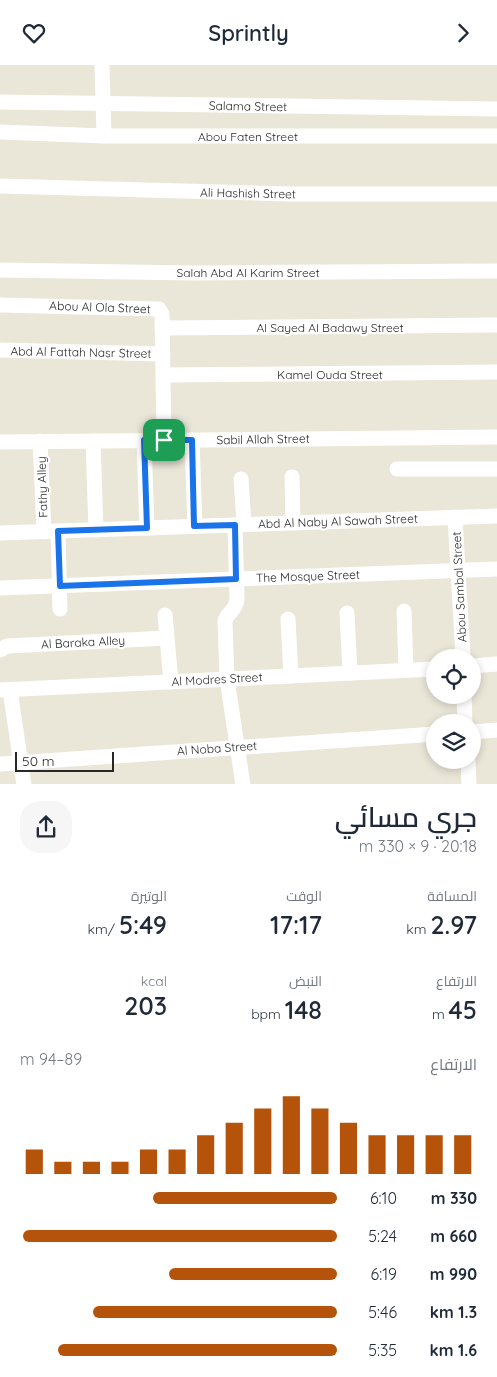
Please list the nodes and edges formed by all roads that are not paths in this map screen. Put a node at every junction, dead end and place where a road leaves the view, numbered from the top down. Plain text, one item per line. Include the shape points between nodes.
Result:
1 (102, 65) edge
2 (0, 102) edge
3 (103, 104) junction
4 (497, 109) edge
5 (0, 132) edge
6 (104, 136) junction
7 (497, 136) edge
8 (0, 186) edge
9 (497, 194) edge
10 (0, 271) edge
11 (497, 271) edge
12 (0, 305) edge
13 (497, 325) edge
14 (162, 328) junction
15 (0, 350) edge
16 (163, 354) junction
17 (497, 373) edge
18 (163, 375) junction
19 (497, 437) edge
20 (144, 440) junction
21 (164, 440) junction
22 (192, 440) junction
23 (40, 441) junction
24 (93, 441) junction
25 (0, 442) edge
26 (397, 469) dead end
27 (497, 469) edge
28 (292, 477) dead end
29 (241, 479) dead end
30 (497, 516) edge
31 (455, 517) junction
32 (293, 523) junction
33 (239, 525) junction
34 (194, 526) junction
35 (147, 528) junction
36 (96, 530) junction
37 (51, 532) junction
38 (0, 533) edge
39 (497, 569) edge
40 (458, 571) junction
41 (236, 579) junction
42 (60, 586) junction
43 (0, 588) edge
44 (60, 609) dead end
45 (404, 611) dead end
46 (347, 613) dead end
47 (165, 615) dead end
48 (288, 619) dead end
49 (167, 638) junction
50 (0, 649) edge
51 (463, 649) edge
52 (497, 664) edge
53 (481, 666) edge
54 (426, 669) edge
55 (406, 670) junction
56 (350, 673) junction
57 (291, 676) junction
58 (227, 679) junction
59 (171, 682) junction
60 (5, 690) edge
61 (497, 730) edge
62 (481, 731) edge
63 (426, 735) edge
64 (237, 747) junction
65 (21, 762) junction
66 (0, 764) edge
67 (468, 769) edge
68 (24, 784) edge
69 (243, 784) edge
70 (469, 784) edge

1 - 3 street
2 - 3 street, Salama Street
3 - 4 street, Salama Street
3 - 6 street
5 - 6 street, Abou Faten Street
6 - 7 street, Abou Faten Street
8 - 9 street, Ali Hashish Street via 288,194
10 - 11 street, Salah Abd Al Karim Street
12 - 14 street, Abou Al Ola Street via 156,309 161,311
13 - 14 street, Al Sayed Al Badawy Street
14 - 16 street, Abou Al Ola Street
15 - 16 street, Abd Al Fattah Nasr Street
16 - 18 street, Abou Al Ola Street
17 - 18 street, Kamel Ouda Street
18 - 21 street, Abou Al Ola Street
19 - 22 street, Sabil Allah Street
20 - 21 street, Sabil Allah Street
20 - 24 street, Sabil Allah Street
20 - 35 street
21 - 22 street, Sabil Allah Street
22 - 34 street
23 - 24 street, Sabil Allah Street
23 - 25 street, Sabil Allah Street
23 - 37 street, Fathy Alley
24 - 36 street
26 - 27 street
28 - 32 street
29 - 33 street
30 - 31 street, Abd Al Naby Al Sawah Street
31 - 32 street, Abd Al Naby Al Sawah Street
31 - 40 street, Abou Sambal Street
32 - 33 street, Abd Al Naby Al Sawah Street
33 - 34 street, Abd Al Naby Al Sawah Street
33 - 41 street
34 - 35 street, Abd Al Naby Al Sawah Street
35 - 36 street, Abd Al Naby Al Sawah Street
36 - 37 street, Abd Al Naby Al Sawah Street
37 - 38 street, Abd Al Naby Al Sawah Street
37 - 42 street, Fathy Alley
39 - 40 street, The Mosque Street
40 - 41 street, The Mosque Street
40 - 51 street, Abou Sambal Street
41 - 42 street, The Mosque Street
41 - 58 street via 236,605 225,621
42 - 43 street, The Mosque Street
42 - 44 street, Fathy Alley
45 - 55 street
46 - 56 street
47 - 49 street
48 - 57 street
49 - 50 street, Al Baraka Alley via 7,645
49 - 59 street
52 - 53 street
54 - 55 street, Al Modres Street
55 - 56 street, Al Modres Street
56 - 57 street, Al Modres Street
57 - 58 street, Al Modres Street
58 - 59 street, Al Modres Street
58 - 64 street
59 - 60 street, Al Modres Street
60 - 65 street
61 - 62 street
63 - 64 street, Al Noba Street
64 - 65 street, Al Noba Street
64 - 69 street
65 - 66 street, Al Noba Street
65 - 68 street
67 - 70 street

